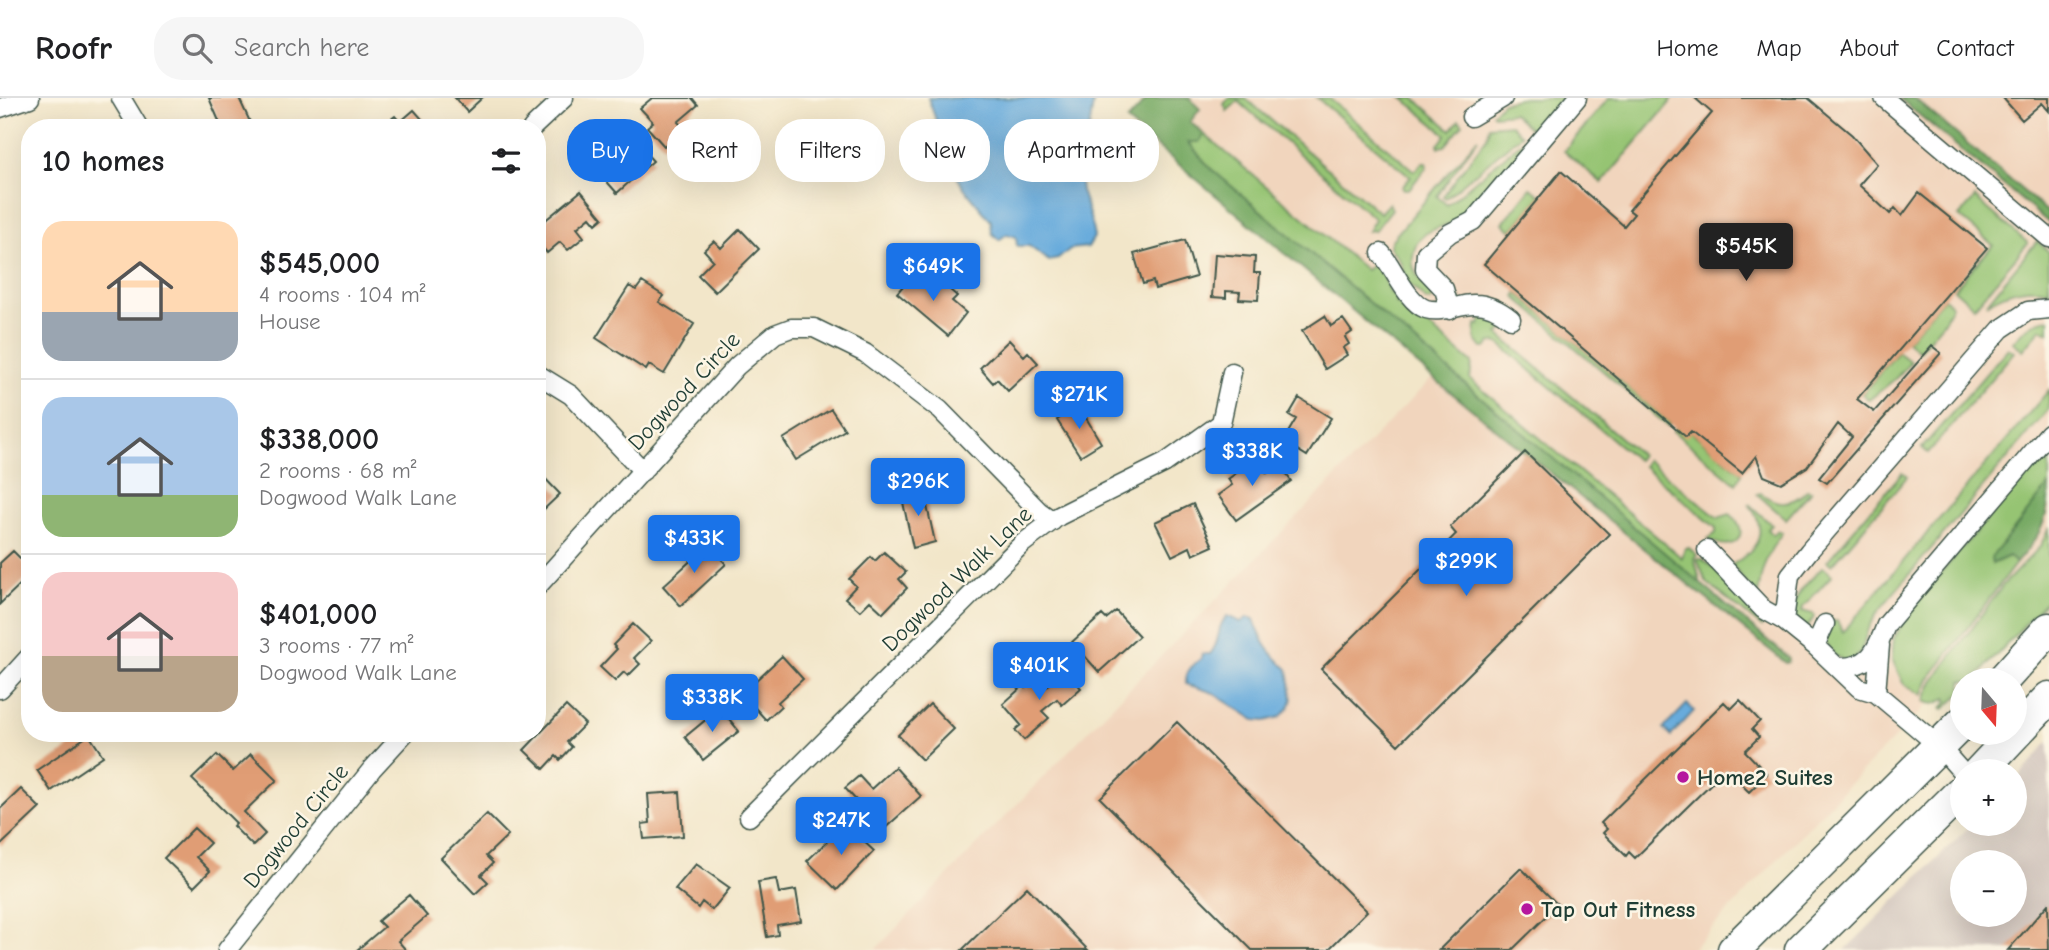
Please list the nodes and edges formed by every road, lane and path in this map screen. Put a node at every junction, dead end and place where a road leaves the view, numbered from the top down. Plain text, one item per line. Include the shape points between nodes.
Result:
1 (30, 98) edge
2 (121, 98) edge
3 (564, 98) edge
4 (1503, 98) edge
5 (1577, 98) edge
6 (1884, 98) edge
7 (0, 107) edge
8 (1471, 117) dead end
9 (134, 119) edge
10 (542, 119) edge
11 (2049, 238) edge
12 (1381, 253) dead end
13 (2049, 309) edge
14 (1450, 310) junction
15 (1511, 318) dead end
16 (1232, 372) dead end
17 (546, 380) edge
18 (2049, 433) edge
19 (643, 471) junction
20 (1053, 520) junction
21 (1707, 550) dead end
22 (546, 577) edge
23 (1784, 621) junction
24 (1825, 624) dead end
25 (2049, 629) edge
26 (1880, 641) junction
27 (1815, 646) junction
28 (21, 666) edge
29 (1837, 667) junction
30 (2014, 668) edge
31 (0, 689) edge
32 (1876, 693) junction
33 (2049, 698) edge
34 (1950, 735) edge
35 (397, 742) edge
36 (1939, 746) junction
37 (1950, 759) edge
38 (1991, 759) edge
39 (1950, 802) edge
40 (749, 817) dead end
41 (1766, 917) junction
42 (227, 950) edge
43 (1734, 950) edge
44 (1758, 950) edge
45 (1801, 950) edge

1 - 7 street
2 - 9 street
3 - 10 street
4 - 8 street
5 - 14 street via 1474,221 1426,253 1425,270 1444,289
6 - 11 street
12 - 14 street via 1403,289 1425,309
13 - 23 street via 2028,311 2001,328 1809,551 1790,575
14 - 15 street via 1474,303
16 - 20 street, Dogwood Walk Lane via 1222,423 1165,463
17 - 19 street via 571,395
18 - 26 street via 1886,625
19 - 20 street, Dogwood Circle via 737,366 775,334 814,328 865,353 940,410
19 - 22 street, Dogwood Circle
20 - 40 street, Dogwood Walk Lane via 1022,544
21 - 23 street via 1763,608
23 - 27 street
24 - 27 street
25 - 30 highway
26 - 29 street via 1870,659
26 - 32 street
27 - 29 street
28 - 31 street
29 - 32 street via 1859,688
32 - 36 street
33 - 38 highway
34 - 36 highway
35 - 42 street, Dogwood Circle
36 - 37 street
36 - 41 highway
39 - 45 highway
41 - 43 highway
41 - 44 highway via 1765,941

